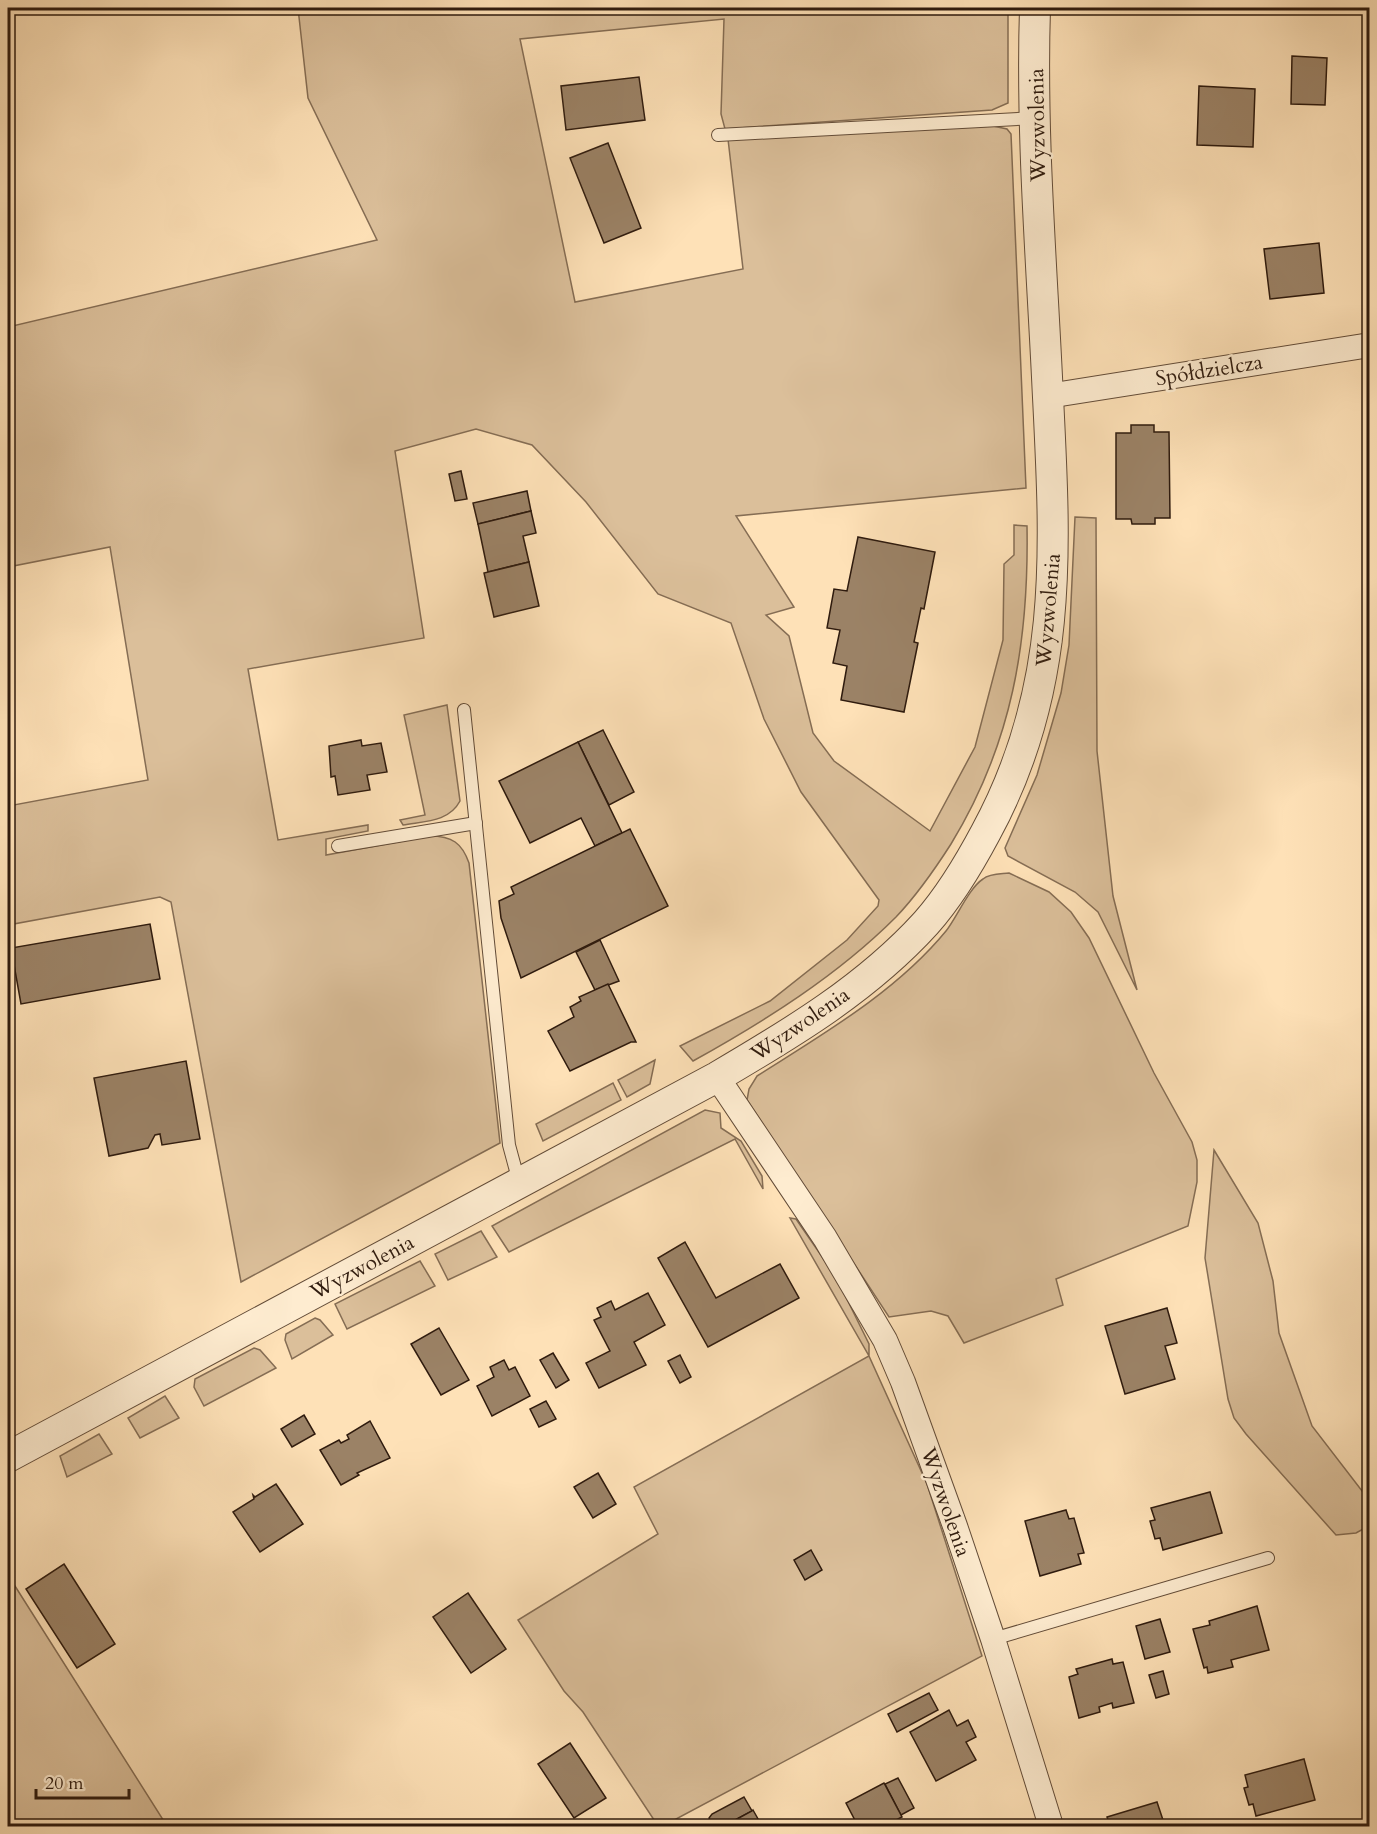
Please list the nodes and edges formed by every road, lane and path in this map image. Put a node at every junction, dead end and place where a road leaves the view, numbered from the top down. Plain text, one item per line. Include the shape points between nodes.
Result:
1 (1035, 8) edge
2 (1037, 118) junction
3 (718, 135) dead end
4 (1370, 345) edge
5 (1048, 396) junction
6 (464, 710) dead end
7 (476, 823) junction
8 (338, 846) dead end
9 (717, 1077) junction
10 (519, 1183) junction
11 (8, 1457) edge
12 (1269, 1558) dead end
13 (993, 1639) junction
14 (1043, 1823) edge

1 - 2 street, Wyzwolenia
2 - 3 lane
2 - 5 street, Wyzwolenia
4 - 5 street, Spółdzielcza
5 - 9 street, Wyzwolenia via 1053,507 1050,627 1035,711 1003,802 954,887 907,942 840,999
6 - 7 lane
7 - 8 lane
7 - 10 lane via 509,1145
9 - 10 street, Wyzwolenia
9 - 13 street, Wyzwolenia via 825,1238 885,1340 931,1457
10 - 11 street, Wyzwolenia
12 - 13 lane
13 - 14 street, Wyzwolenia

